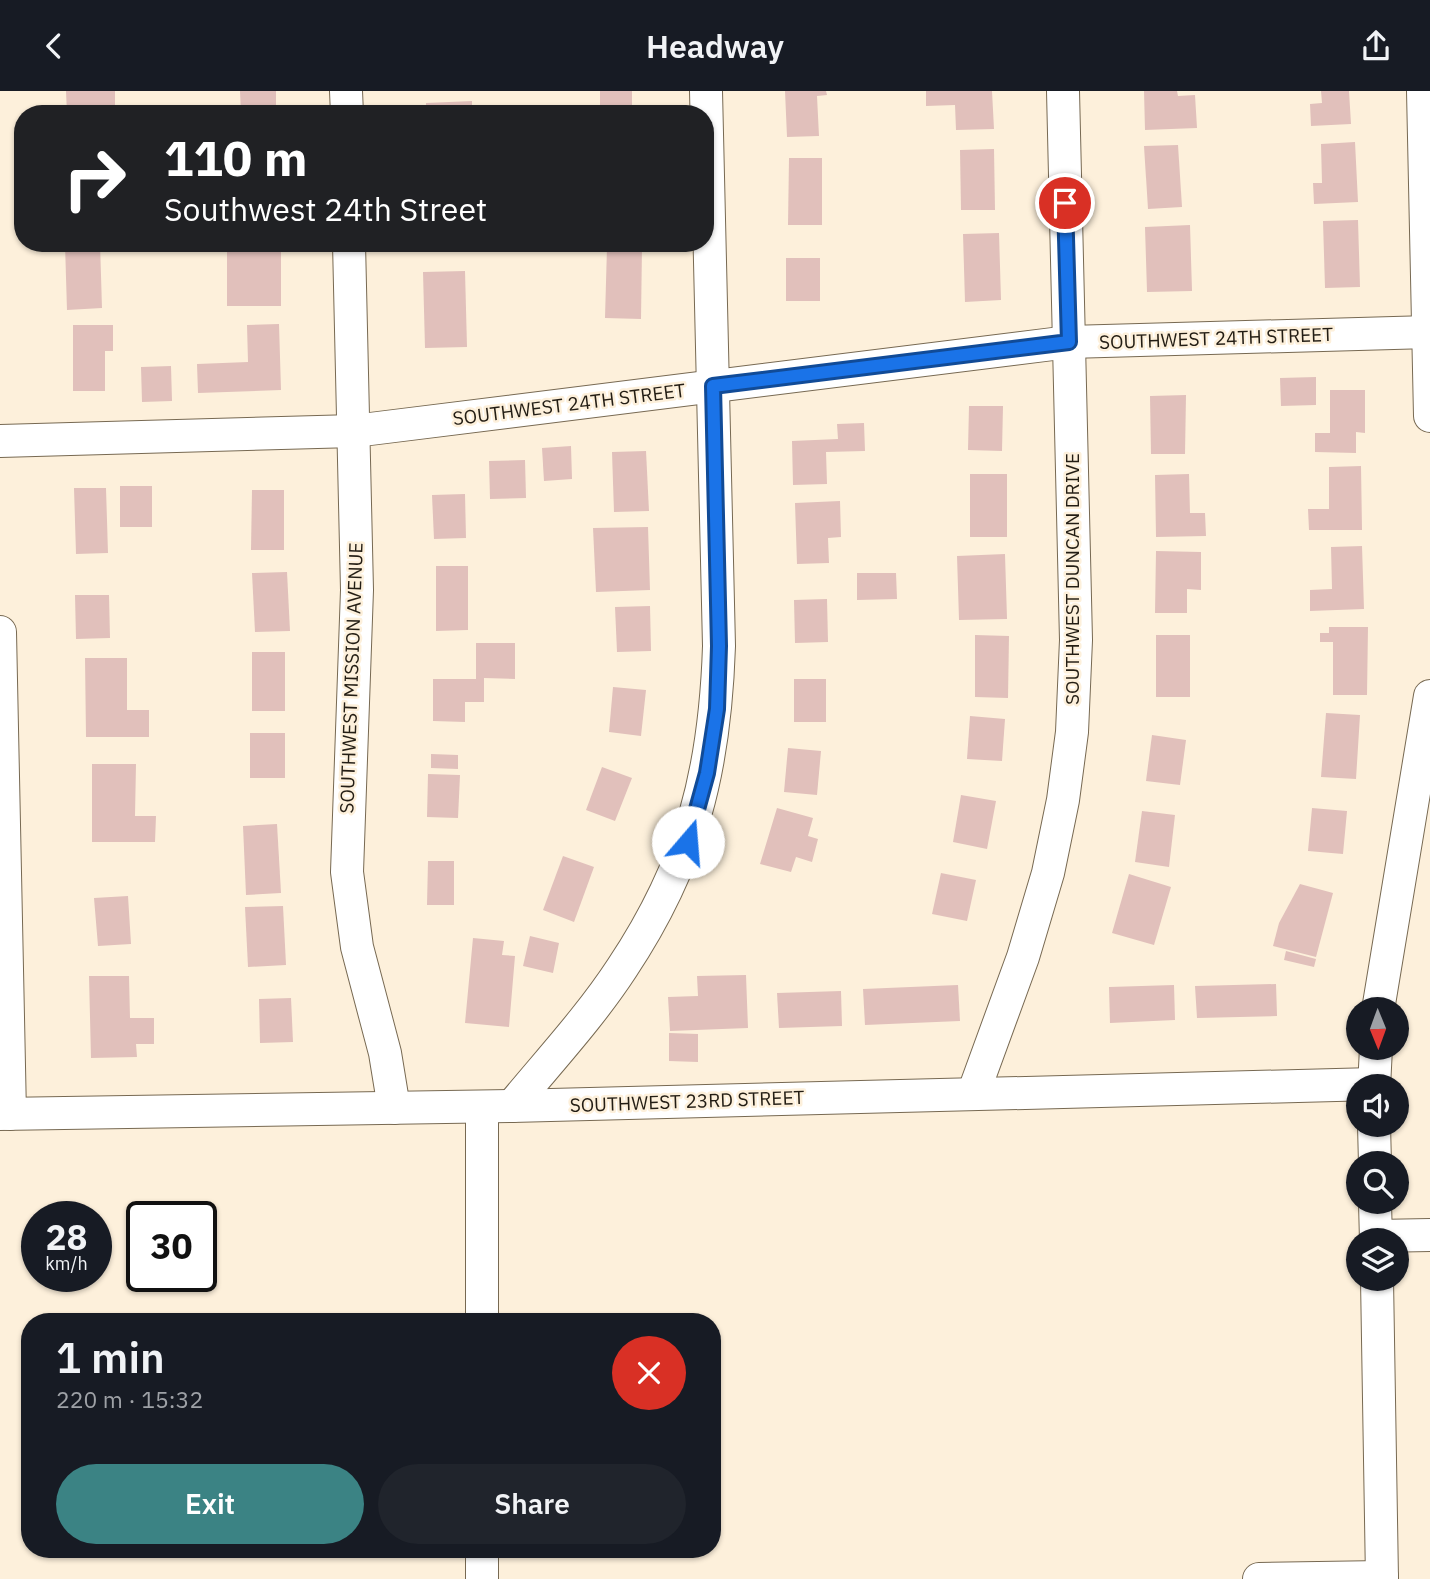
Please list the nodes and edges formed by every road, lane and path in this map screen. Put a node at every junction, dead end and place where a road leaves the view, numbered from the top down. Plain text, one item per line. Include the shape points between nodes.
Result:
1 (1063, 91) edge
2 (1423, 91) edge
3 (349, 252) edge
4 (710, 252) edge
5 (1429, 332) edge
6 (1069, 342) junction
7 (713, 386) junction
8 (1430, 416) edge
9 (354, 431) junction
10 (0, 441) edge
11 (0, 632) edge
12 (1430, 696) edge
13 (1380, 997) edge
14 (1346, 1086) edge
15 (973, 1094) junction
16 (497, 1106) junction
17 (394, 1108) junction
18 (5, 1114) edge
19 (1430, 1235) edge
20 (1409, 1237) edge
21 (1377, 1291) edge
22 (483, 1313) edge
23 (482, 1558) edge
24 (1382, 1578) edge
25 (482, 1579) edge
26 (1259, 1579) edge

1 - 6 street, SOUTHWEST DUNCAN DRIVE
2 - 5 street
3 - 9 street, SOUTHWEST MISSION AVENUE
4 - 7 street
5 - 6 street, SOUTHWEST 24TH STREET
5 - 8 street
6 - 7 street, SOUTHWEST 24TH STREET
6 - 15 street, SOUTHWEST DUNCAN DRIVE via 1076,640 1072,732 1048,873
7 - 9 street, SOUTHWEST 24TH STREET
7 - 16 street via 717,709 699,805 673,878 628,959
9 - 10 street, SOUTHWEST 24TH STREET
9 - 17 street, SOUTHWEST MISSION AVENUE via 357,590 347,872 357,947 385,1053
11 - 18 street
12 - 13 street
14 - 15 street, SOUTHWEST 23RD STREET
15 - 16 street, SOUTHWEST 23RD STREET
16 - 17 street, SOUTHWEST 23RD STREET
16 - 22 street
17 - 18 street, SOUTHWEST 23RD STREET
19 - 20 street
21 - 24 street
23 - 25 street
24 - 26 street

